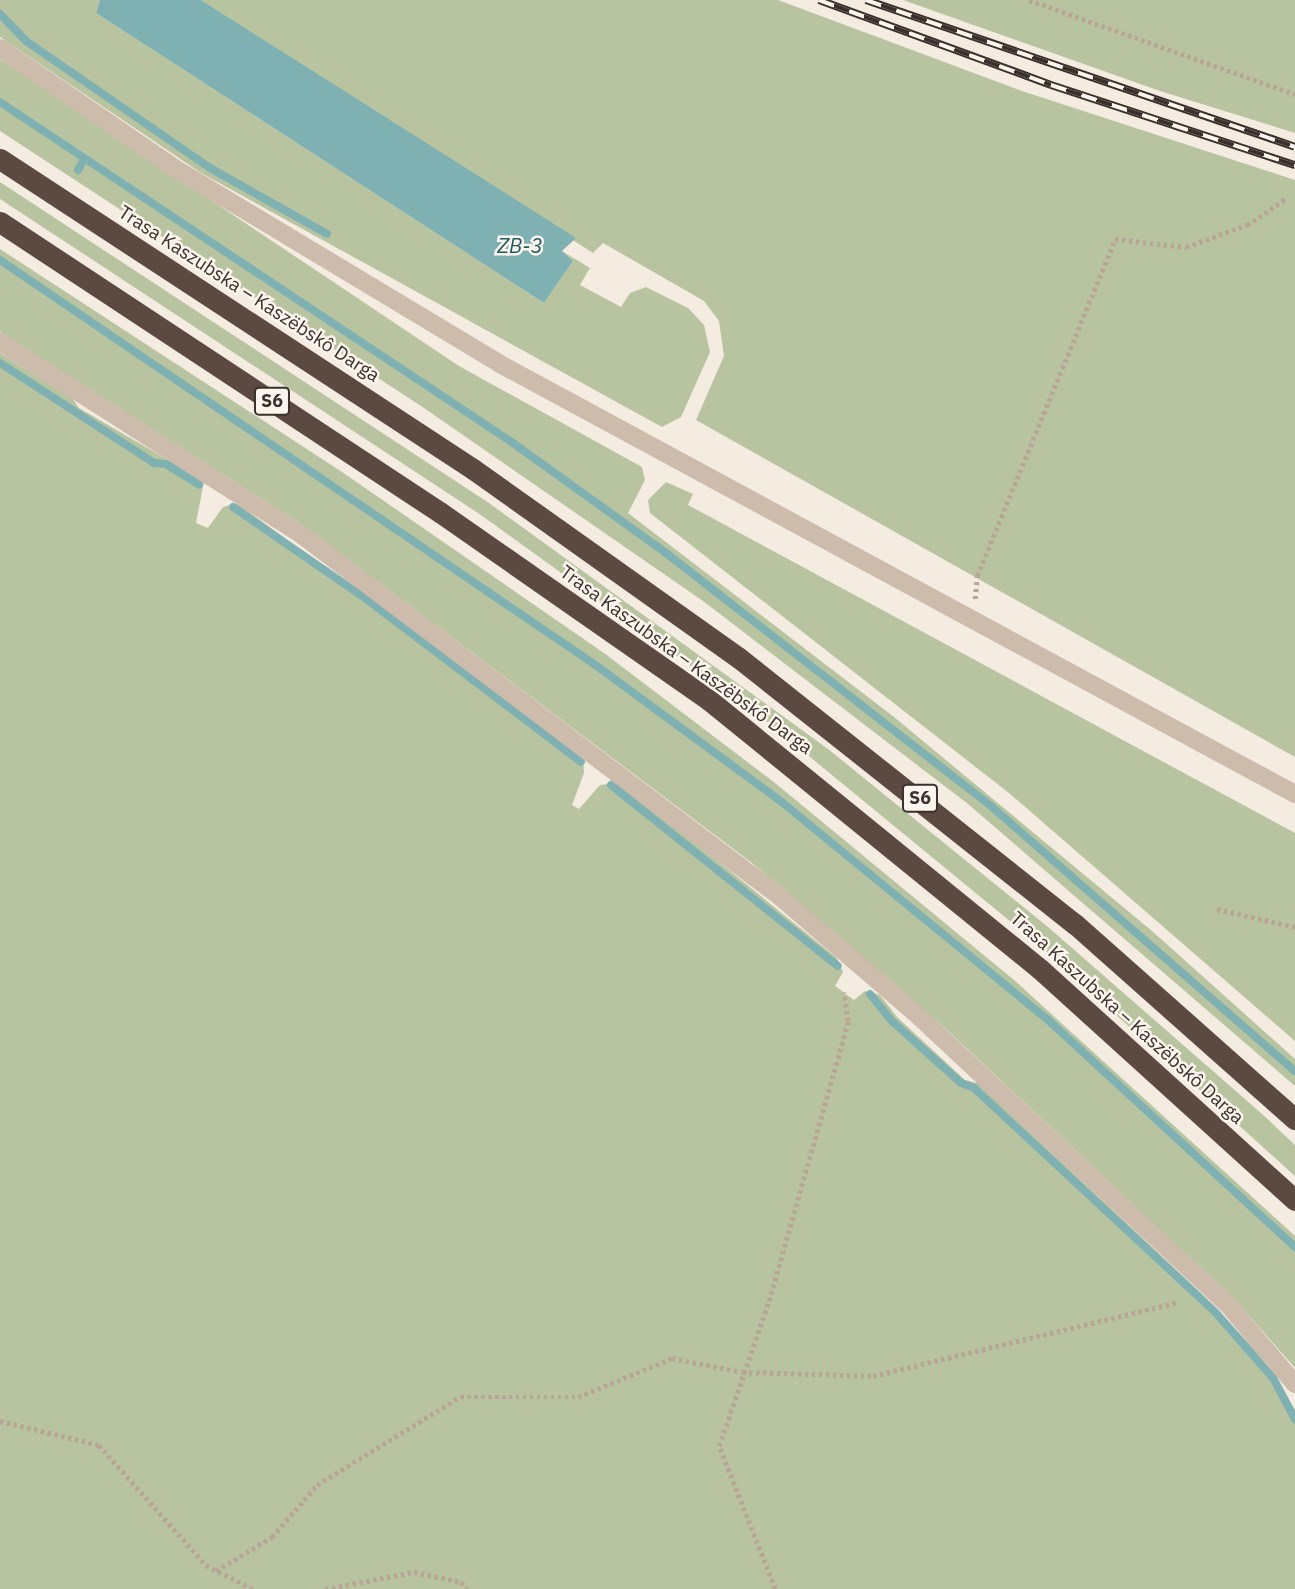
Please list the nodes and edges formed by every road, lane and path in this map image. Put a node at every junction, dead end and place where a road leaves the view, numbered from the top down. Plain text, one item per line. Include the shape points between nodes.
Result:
1 (1028, 0) edge
2 (0, 48) edge
3 (1295, 94) edge
4 (0, 159) edge
5 (1287, 198) dead end
6 (0, 222) edge
7 (0, 342) edge
8 (961, 617) junction
9 (1295, 794) edge
10 (1217, 909) dead end
11 (1295, 927) edge
12 (844, 992) dead end
13 (1295, 1119) edge
14 (1295, 1200) edge
15 (1178, 1302) dead end
16 (743, 1372) junction
17 (1295, 1384) edge
18 (0, 1420) edge
19 (216, 1571) junction
20 (253, 1589) edge
21 (326, 1589) edge
22 (467, 1589) edge
23 (775, 1589) edge

1 - 3 path
2 - 8 street via 176,169 500,364
4 - 13 highway, Trasa Kaszubska – Kaszëbskô Darga / S6 via 395,416 740,658 1075,924
5 - 8 path via 1247,225 1186,247 1115,239 977,576 978,595
6 - 14 highway, Trasa Kaszubska – Kaszëbskô Darga / S6 via 410,492 709,700 1040,970
7 - 17 street via 303,536 769,888 915,1013 1229,1306
8 - 9 street
10 - 11 path
12 - 16 path via 848,1021 769,1301
15 - 16 path via 873,1376
16 - 19 path via 672,1358 578,1397 460,1397 317,1485 271,1536
16 - 23 path via 719,1446
18 - 19 path via 99,1444
19 - 20 path
21 - 22 path via 414,1572 461,1582

